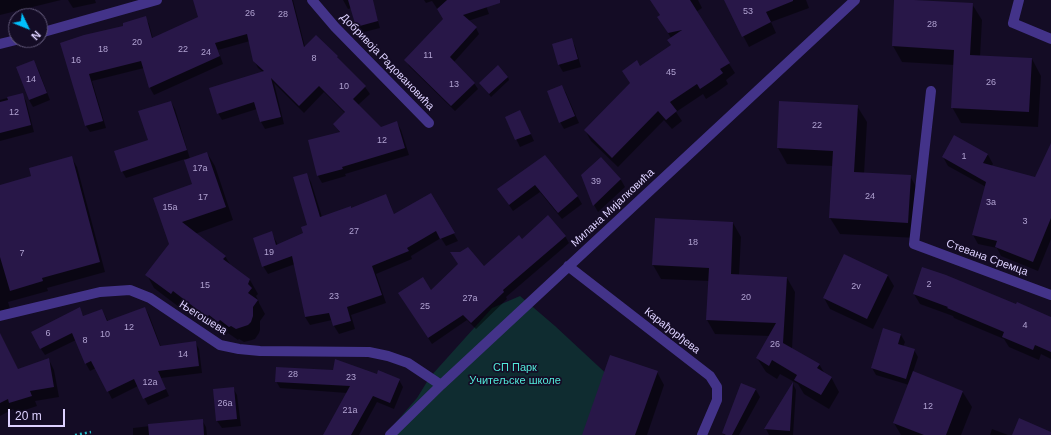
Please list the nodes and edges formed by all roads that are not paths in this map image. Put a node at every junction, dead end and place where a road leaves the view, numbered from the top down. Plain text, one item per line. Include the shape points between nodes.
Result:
1 (157, 0) edge
2 (312, 0) edge
3 (855, 0) edge
4 (1019, 0) edge
5 (48, 31) edge
6 (1051, 39) edge
7 (931, 91) dead end
8 (428, 123) dead end
9 (568, 266) junction
10 (1051, 295) edge
11 (0, 316) edge
12 (441, 385) junction
13 (390, 435) edge
14 (702, 435) edge

1 - 5 street
2 - 8 street, Добривоја Радовановића
3 - 9 street, Милана Мијалковића
4 - 6 street via 1013,23
7 - 10 street, Стевана Сремца via 914,244
9 - 12 street, Милана Мијалковића
9 - 14 street, Карађорђева via 710,376 718,387 717,400
11 - 12 street, Његошева via 100,292 130,290 150,298 220,344 260,351 368,352 408,363
12 - 13 street, Милана Мијалковића

